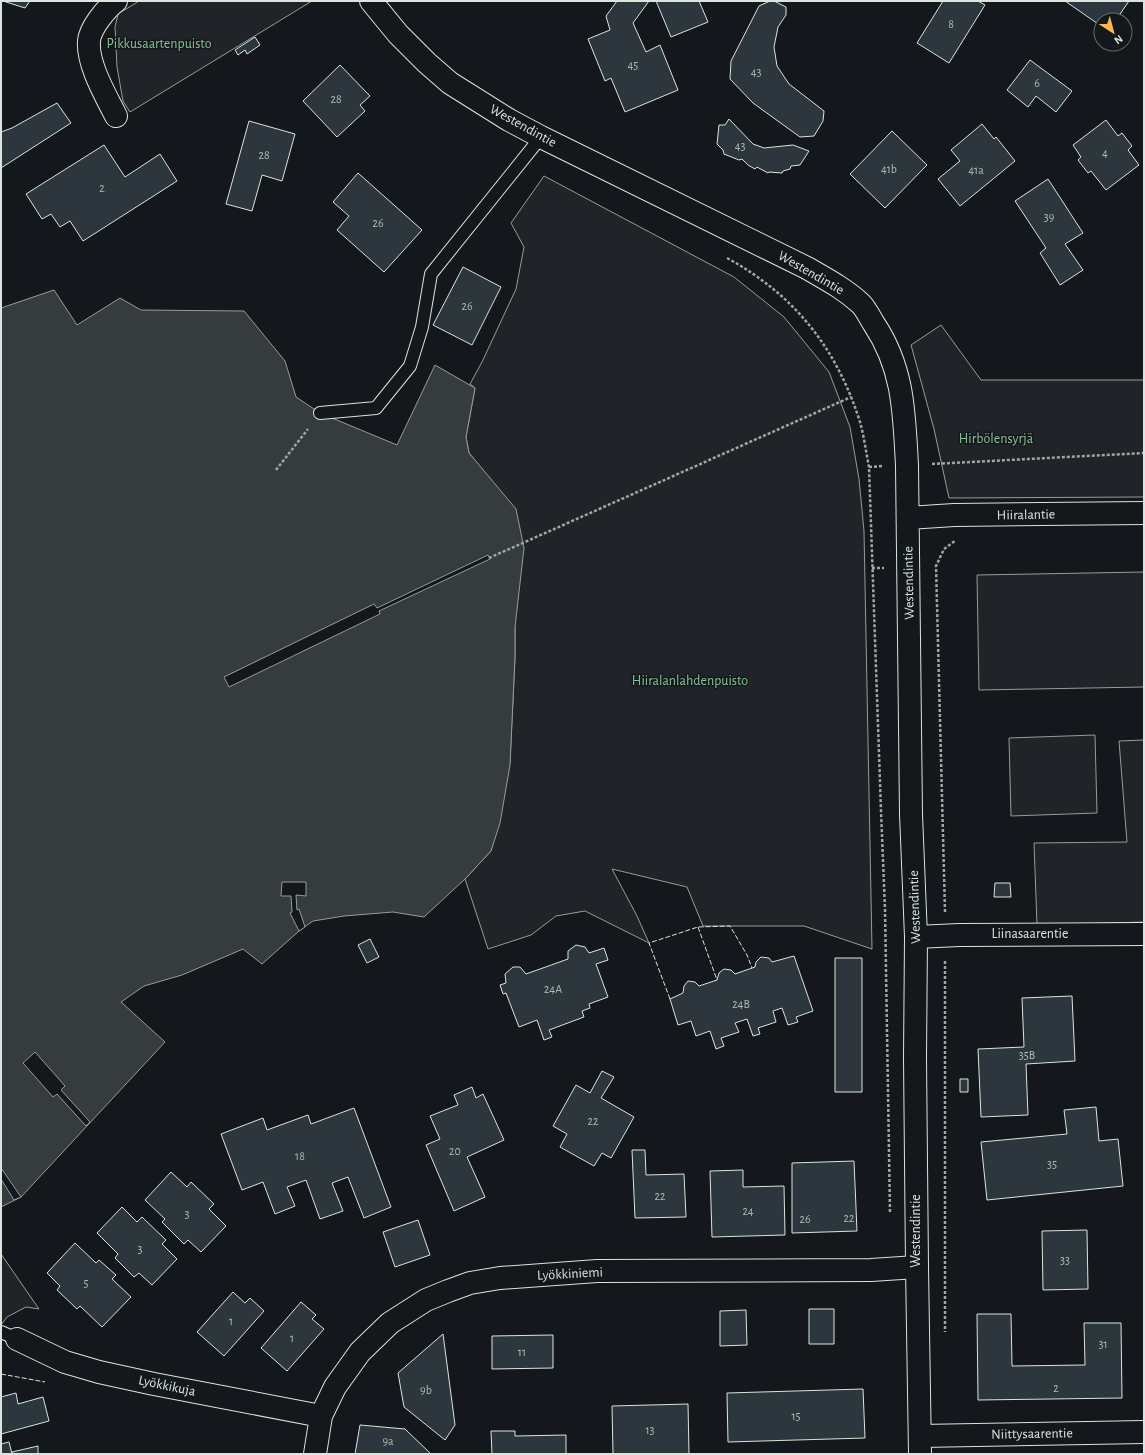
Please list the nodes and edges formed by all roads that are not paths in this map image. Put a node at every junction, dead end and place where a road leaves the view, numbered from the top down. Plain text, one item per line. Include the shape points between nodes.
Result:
1 (116, 1) edge
2 (371, 1) edge
3 (116, 116) dead end
4 (541, 138) junction
5 (320, 413) road end
6 (1144, 514) edge
7 (908, 518) junction
8 (1144, 934) edge
9 (916, 937) junction
10 (916, 1267) junction
11 (9, 1336) edge
12 (321, 1416) junction
13 (1144, 1432) edge
14 (920, 1445) edge
15 (315, 1454) edge

1 - 3 street via 95,26 89,42 91,60
2 - 4 street, Westendintie via 398,34 450,82
4 - 5 lane via 431,274 422,327 410,366 376,408
4 - 7 street, Westendintie via 807,268 842,288 862,305 883,337 900,383 907,465
6 - 7 street, Hiiralantie via 954,515
7 - 9 street, Westendintie via 911,814
8 - 9 street, Liinasaarentie
9 - 10 street, Westendintie
10 - 12 street, Lyökkiniemi via 871,1270 597,1271 500,1278 470,1283 426,1300 390,1323 360,1352 335,1387
10 - 14 street, Westendintie
11 - 12 street, Lyökkikuja via 65,1362 99,1372
12 - 15 street, Lyökkiniemi
13 - 14 street, Niittysaarentie

